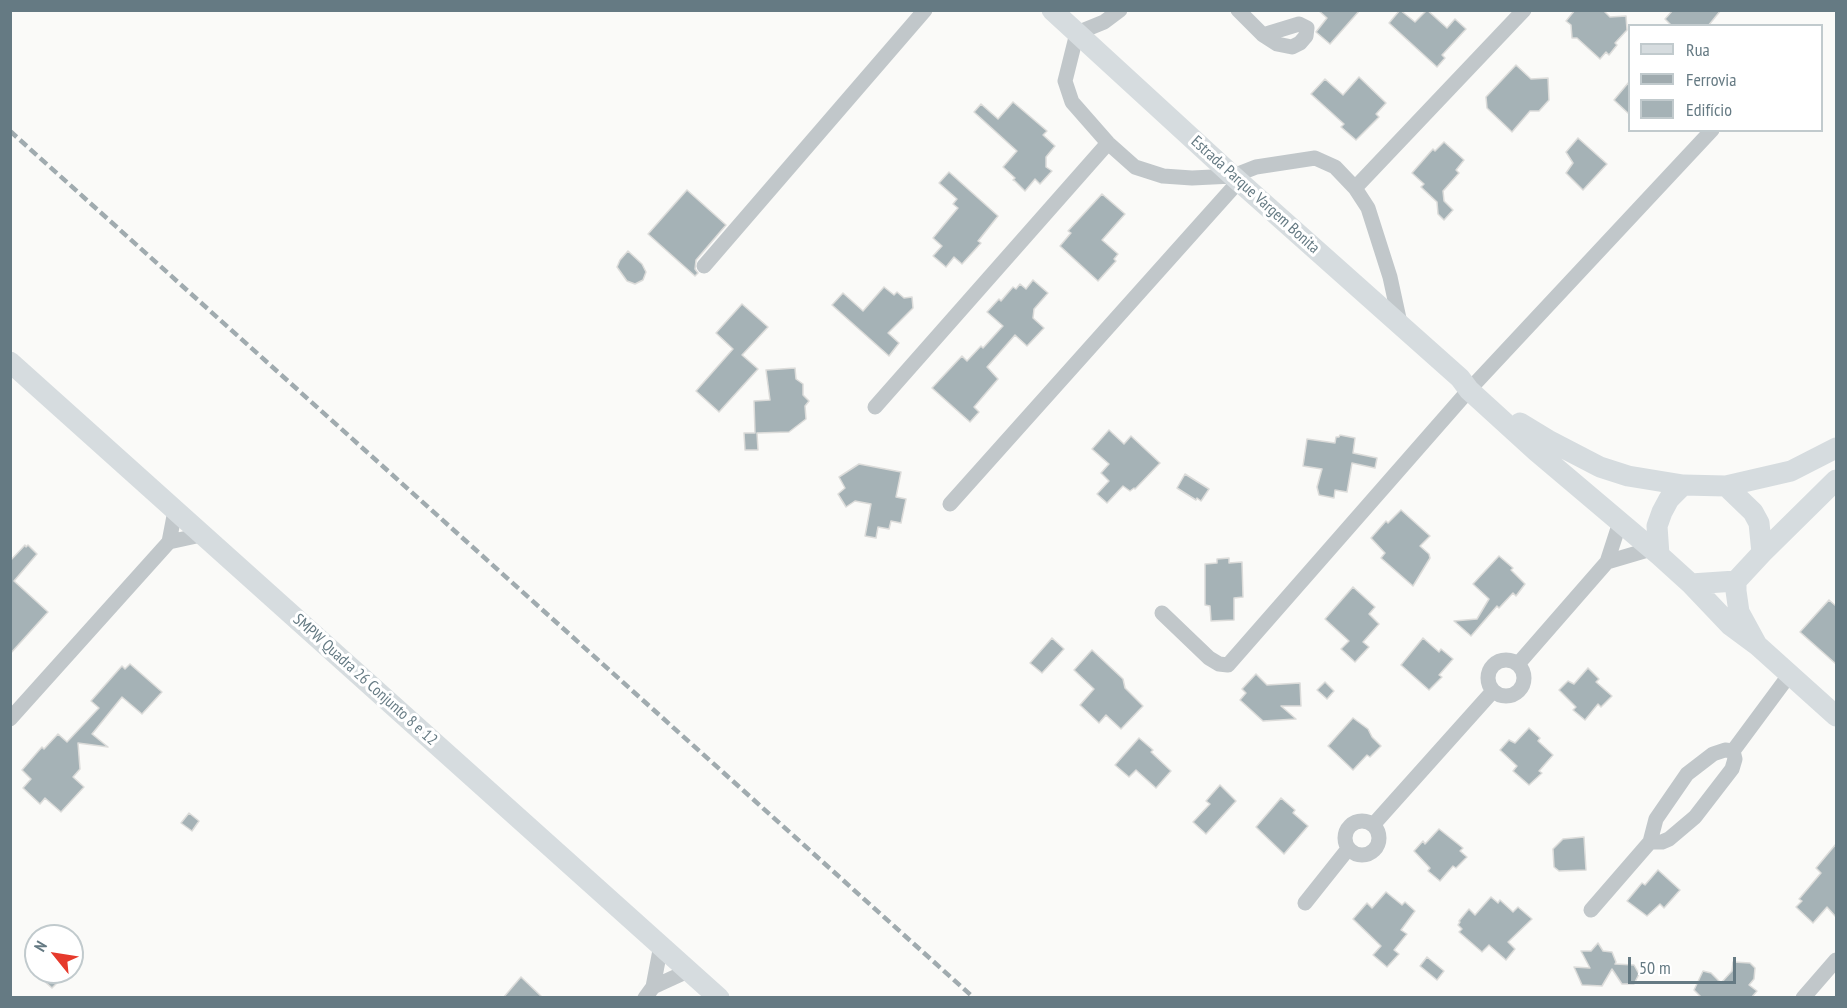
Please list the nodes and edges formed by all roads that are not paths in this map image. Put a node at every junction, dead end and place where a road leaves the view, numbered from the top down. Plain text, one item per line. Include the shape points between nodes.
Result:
1 (925, 10) edge
2 (1052, 10) edge
3 (1120, 10) edge
4 (1238, 10) edge
5 (1524, 10) edge
6 (1077, 33) junction
7 (1263, 35) dead end
8 (1710, 132) edge
9 (1108, 143) junction
10 (1236, 178) junction
11 (1355, 188) junction
12 (704, 266) dead end
13 (1400, 323) junction
14 (10, 362) edge
15 (1468, 384) junction
16 (875, 407) dead end
17 (1836, 448) edge
18 (1836, 480) edge
19 (1683, 485) junction
20 (1726, 486) junction
21 (950, 504) dead end
22 (175, 511) junction
23 (1620, 522) junction
24 (201, 535) junction
25 (169, 542) junction
26 (1655, 552) junction
27 (1762, 553) junction
28 (1607, 562) junction
29 (1736, 581) junction
30 (1691, 584) junction
31 (1162, 613) dead end
32 (1757, 645) junction
33 (1518, 664) junction
34 (1790, 674) junction
35 (1493, 691) junction
36 (1836, 716) edge
37 (10, 719) edge
38 (1733, 751) junction
39 (1373, 825) junction
40 (1650, 842) junction
41 (1348, 849) junction
42 (1305, 903) dead end
43 (1591, 910) dead end
44 (661, 945) junction
45 (1836, 960) edge
46 (690, 970) junction
47 (649, 992) edge
48 (718, 998) edge
49 (1803, 998) edge

1 - 12 street
2 - 6 main road, Estrada Parque Vargem Bonita
3 - 6 street via 1104,22
4 - 7 street
5 - 11 street
6 - 9 street via 1065,81 1072,102
6 - 10 main road, Estrada Parque Vargem Bonita
8 - 15 street
9 - 10 street via 1135,166 1162,176
9 - 16 street
10 - 11 street via 1256,167 1315,158 1335,167
10 - 13 main road, Estrada Parque Vargem Bonita
10 - 21 street
11 - 13 street via 1368,208
13 - 15 main road, Estrada Parque Vargem Bonita
14 - 22 main road, SMPW Quadra 26 Conjunto 8 e 12
15 - 19 main road, Estrada Parque Vargem Bonita via 1524,426 1600,467
15 - 23 main road, Estrada Parque Vargem Bonita via 1536,451
15 - 31 street via 1228,665 1209,658
17 - 20 main road via 1791,471
18 - 27 main road
19 - 20 main road
19 - 26 main road via 1659,519
20 - 27 main road via 1759,523
22 - 24 main road, SMPW Quadra 26 Conjunto 8 e 12
22 - 25 street
23 - 26 main road, Estrada Parque Vargem Bonita
23 - 28 street
24 - 25 street
24 - 44 main road, SMPW Quadra 26 Conjunto 8 e 12
25 - 37 street
26 - 28 street
26 - 30 main road
27 - 29 main road
28 - 33 street
29 - 30 main road
29 - 32 main road via 1739,612
30 - 32 main road via 1730,625
32 - 34 main road
33 - 35 street via 1502,660 1492,665 1488,681
33 - 35 street via 1524,680 1519,690 1504,695
34 - 36 main road
34 - 38 street
35 - 39 street
38 - 40 street via 1713,754 1687,774 1656,819
38 - 40 street via 1732,769 1695,817 1662,843
39 - 41 street via 1363,821 1352,824 1345,838
39 - 41 street via 1379,836 1376,848 1366,855
40 - 43 street
41 - 42 street
44 - 46 main road, SMPW Quadra 26 Conjunto 8 e 12
44 - 47 street
45 - 49 street
46 - 47 street
46 - 48 main road, SMPW Quadra 26 Conjunto 8 e 12

